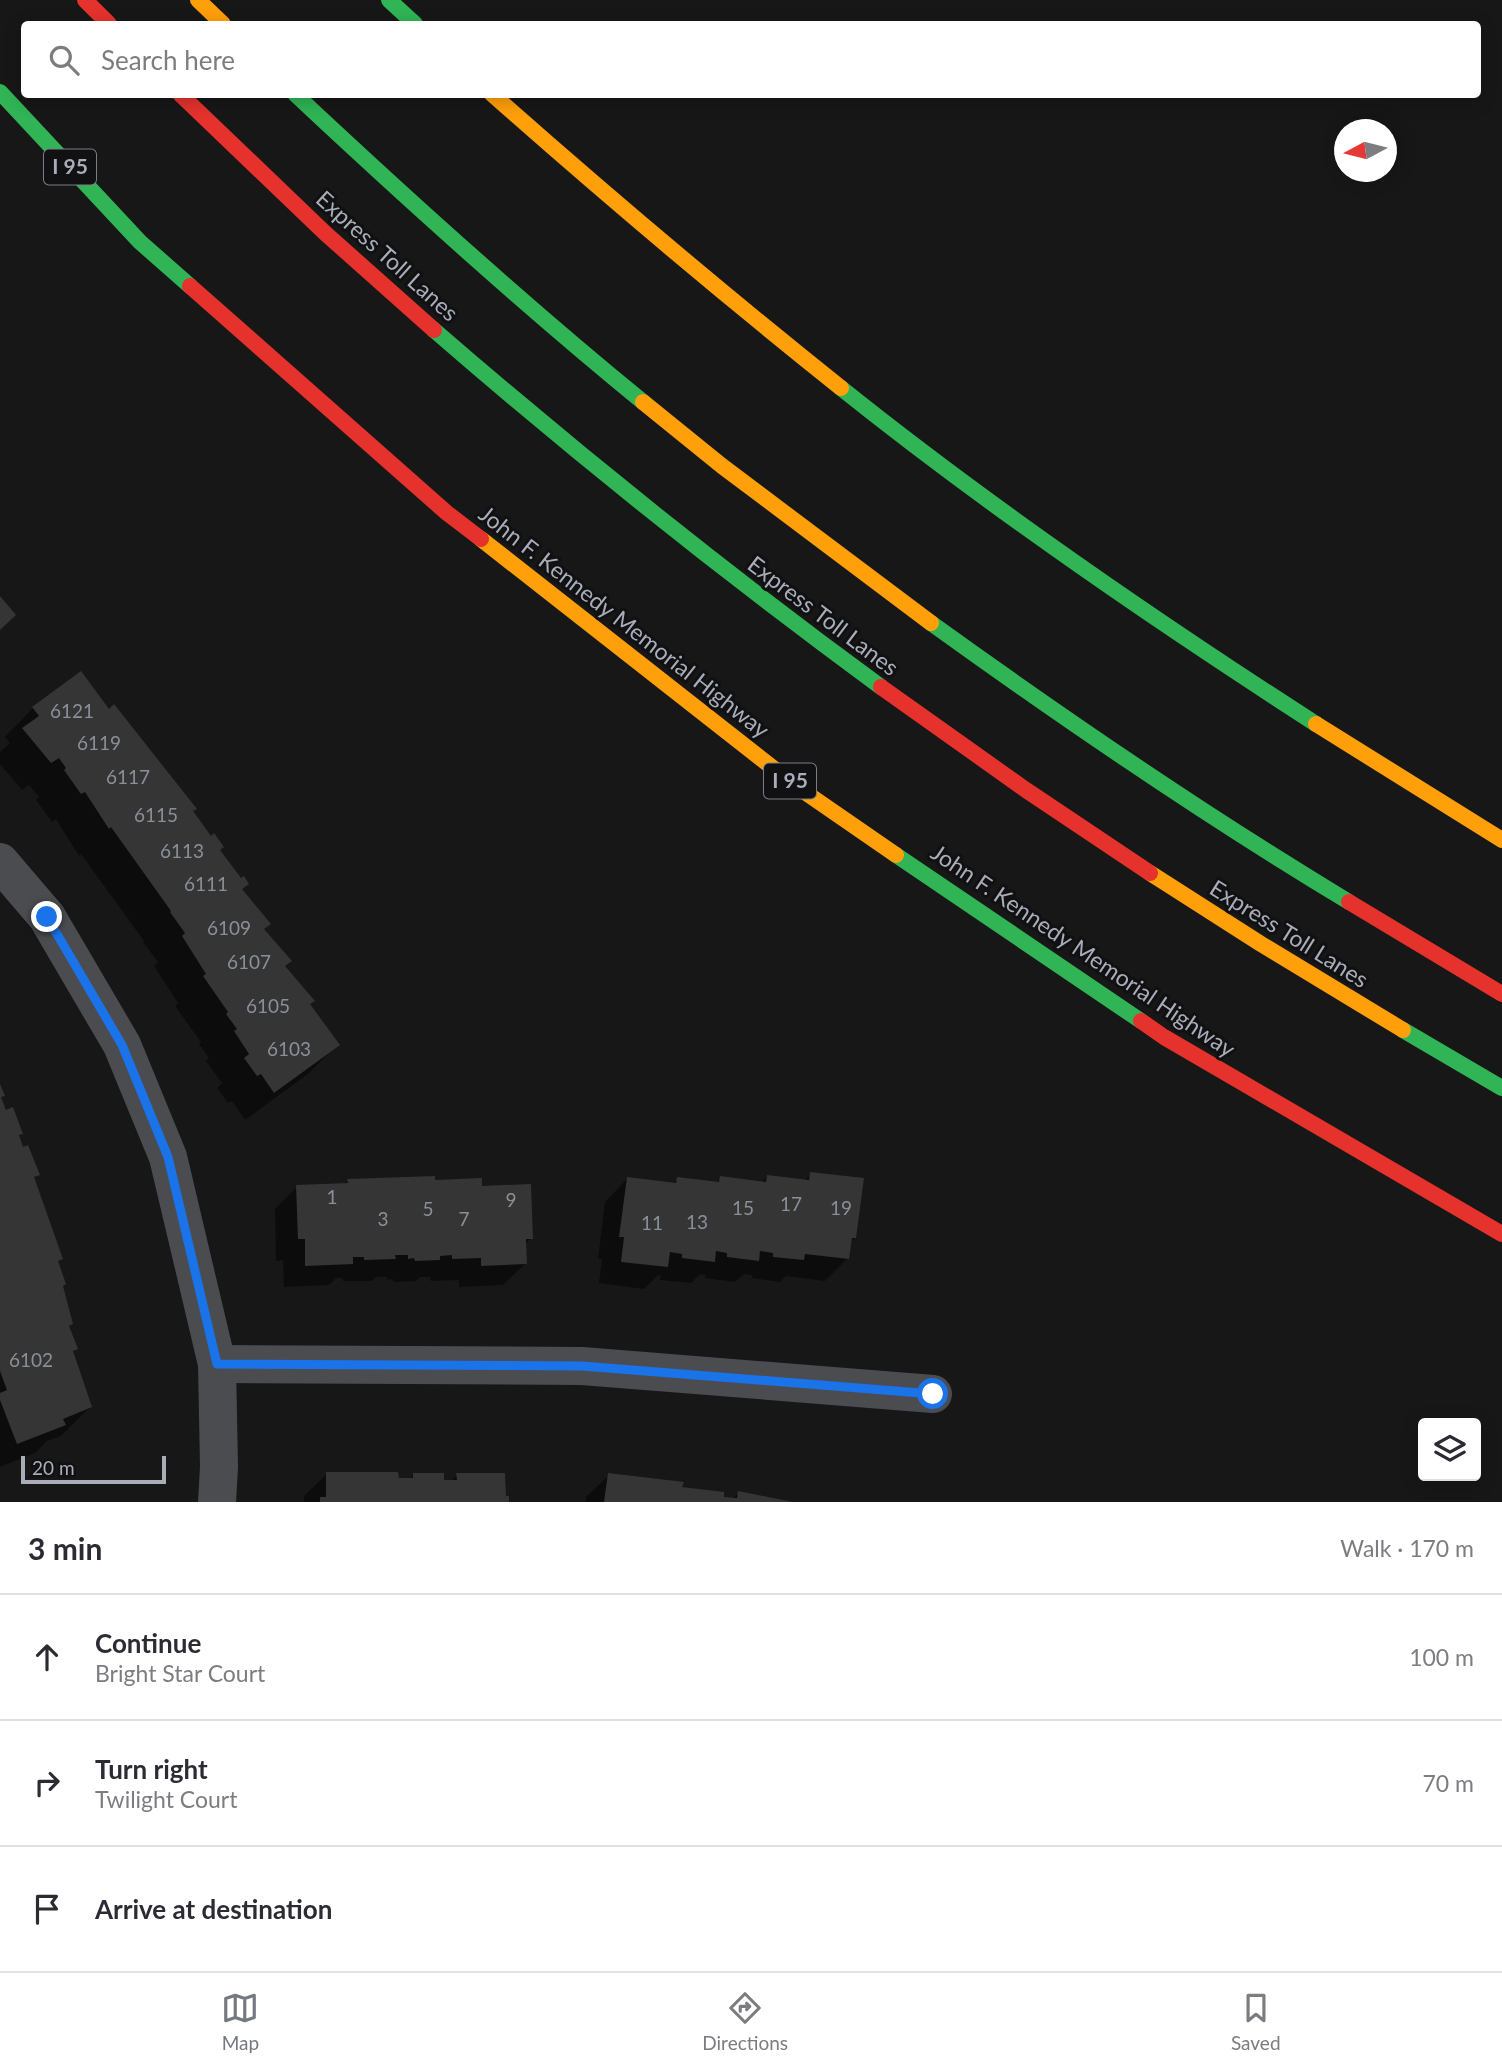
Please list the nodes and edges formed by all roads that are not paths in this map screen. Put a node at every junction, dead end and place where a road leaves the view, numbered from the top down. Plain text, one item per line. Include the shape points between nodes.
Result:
1 (85, 0) edge
2 (198, 0) edge
3 (389, 0) edge
4 (106, 21) edge
5 (220, 21) edge
6 (412, 21) edge
7 (0, 92) edge
8 (184, 98) edge
9 (299, 98) edge
10 (496, 98) edge
11 (0, 113) edge
12 (140, 242) junction
13 (1502, 840) edge
14 (0, 862) edge
15 (1502, 993) edge
16 (1502, 1088) edge
17 (1502, 1234) edge
18 (217, 1364) junction
19 (933, 1394) dead end
20 (217, 1502) edge

1 - 4 highway
2 - 5 highway
3 - 6 highway
7 - 12 highway, John F. Kennedy Memorial Highway / I 95
8 - 16 highway, Express Toll Lanes via 401,302 525,409 673,530 859,672 1162,881 1385,1021
9 - 15 highway via 586,355 868,579 1091,737 1241,836
10 - 13 highway via 736,305 946,469 1310,723
11 - 12 highway
12 - 17 highway, John F. Kennedy Memorial Highway / I 95 via 447,513 796,786 1164,1037
14 - 18 street via 47,917 122,1045 168,1157
18 - 19 street via 582,1366
18 - 20 street

